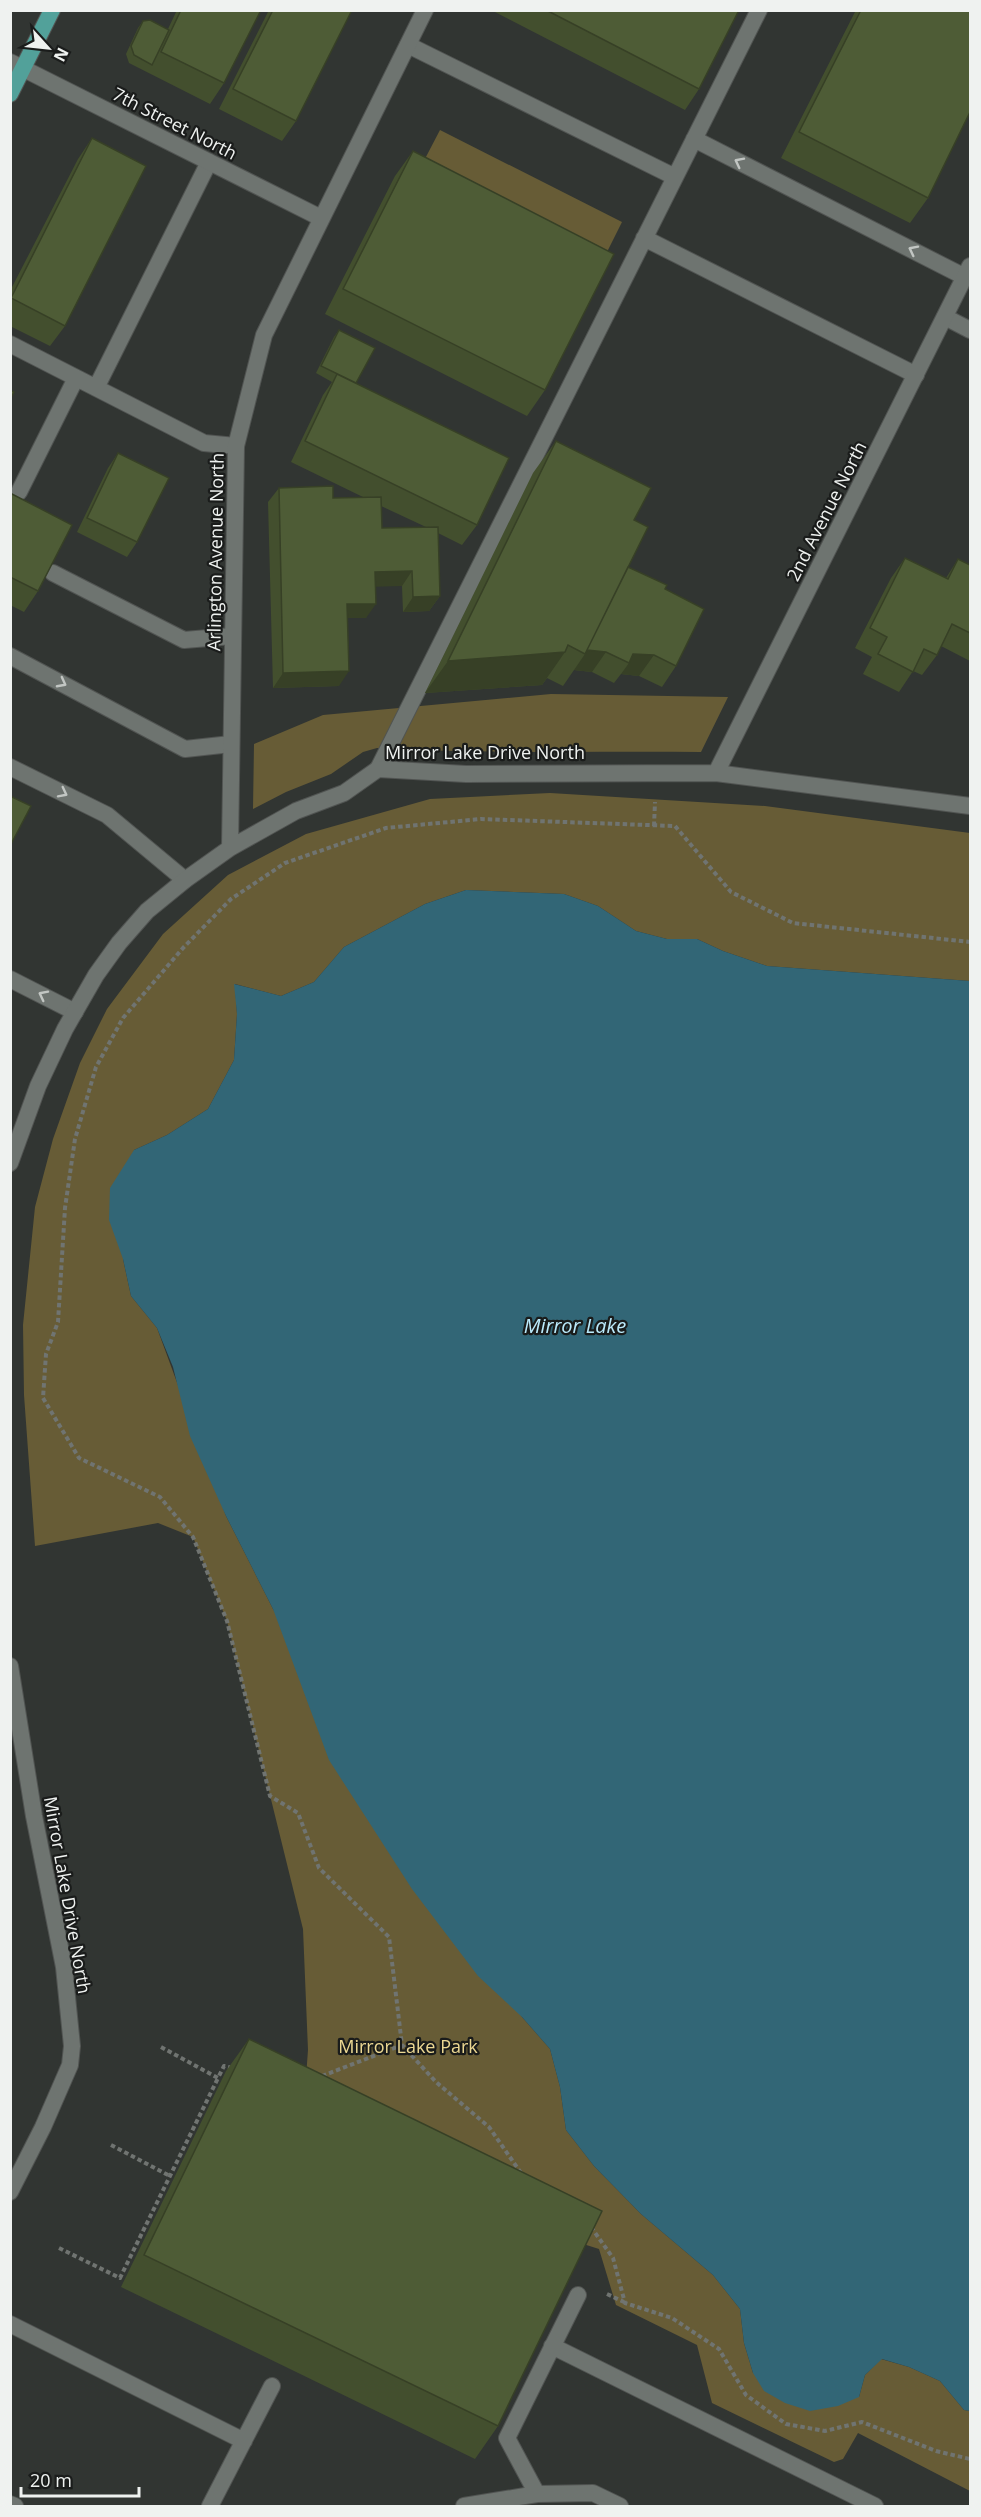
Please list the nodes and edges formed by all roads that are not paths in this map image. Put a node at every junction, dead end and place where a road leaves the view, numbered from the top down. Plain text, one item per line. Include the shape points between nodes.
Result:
1 (52, 10) edge
2 (425, 10) edge
3 (759, 10) edge
4 (408, 45) junction
5 (17, 65) edge
6 (10, 94) edge
7 (694, 139) junction
8 (209, 162) junction
9 (675, 177) junction
10 (321, 218) junction
11 (644, 238) junction
12 (968, 271) edge
13 (945, 318) junction
14 (970, 330) edge
15 (10, 344) edge
16 (916, 375) junction
17 (76, 378) junction
18 (96, 388) junction
19 (236, 446) junction
20 (19, 492) dead end
21 (53, 573) edge
22 (233, 636) junction
23 (10, 656) edge
24 (231, 744) junction
25 (10, 767) edge
26 (378, 769) junction
27 (716, 773) junction
28 (970, 806) edge
29 (230, 848) junction
30 (185, 880) junction
31 (10, 979) edge
32 (75, 1012) junction
33 (10, 1163) edge
34 (10, 1666) edge
35 (10, 2192) edge
36 (578, 2295) edge
37 (10, 2324) edge
38 (552, 2346) junction
39 (272, 2386) dead end
40 (244, 2441) junction
41 (537, 2494) junction
42 (10, 2504) edge
43 (15, 2506) edge
44 (210, 2506) edge
45 (464, 2506) edge
46 (620, 2506) edge
47 (875, 2506) edge

1 - 5 main road
2 - 4 street, Arlington Avenue North
3 - 7 street
4 - 9 street
4 - 10 street, Arlington Avenue North
5 - 6 main road
5 - 8 street, 7th Street North
7 - 9 street
12 -> 7 street
8 - 10 street, 7th Street North
8 - 18 street
9 - 11 street
10 - 19 street, Arlington Avenue North via 264,335
11 - 16 street
11 - 26 street
12 - 13 street, 2nd Avenue North
13 - 14 street
13 - 16 street, 2nd Avenue North
15 - 17 street
16 - 27 street, 2nd Avenue North
17 - 18 street
17 - 20 street
18 - 19 street via 204,443
19 - 22 street, Arlington Avenue North
21 - 22 street via 184,640
22 - 24 street, Arlington Avenue North
23 -> 24 street via 185,749
24 - 29 street, Arlington Avenue North
25 -> 30 street via 107,815
26 - 27 street, Mirror Lake Drive North via 466,774
26 - 29 street, Mirror Lake Drive North via 344,793 296,811
27 - 28 street, Mirror Lake Drive North
29 - 30 street, Mirror Lake Drive North
30 - 32 street, Mirror Lake Drive North via 147,911 119,943
32 -> 31 street
32 - 33 street, Mirror Lake Drive North via 38,1086
34 - 35 street, Mirror Lake Drive North via 64,1967 72,2046 70,2065 44,2127
36 - 38 street
37 - 40 street
38 - 41 street via 507,2438
38 - 47 street
39 - 40 street
40 - 44 street
41 - 45 street
41 - 46 street via 593,2493
42 - 43 street

